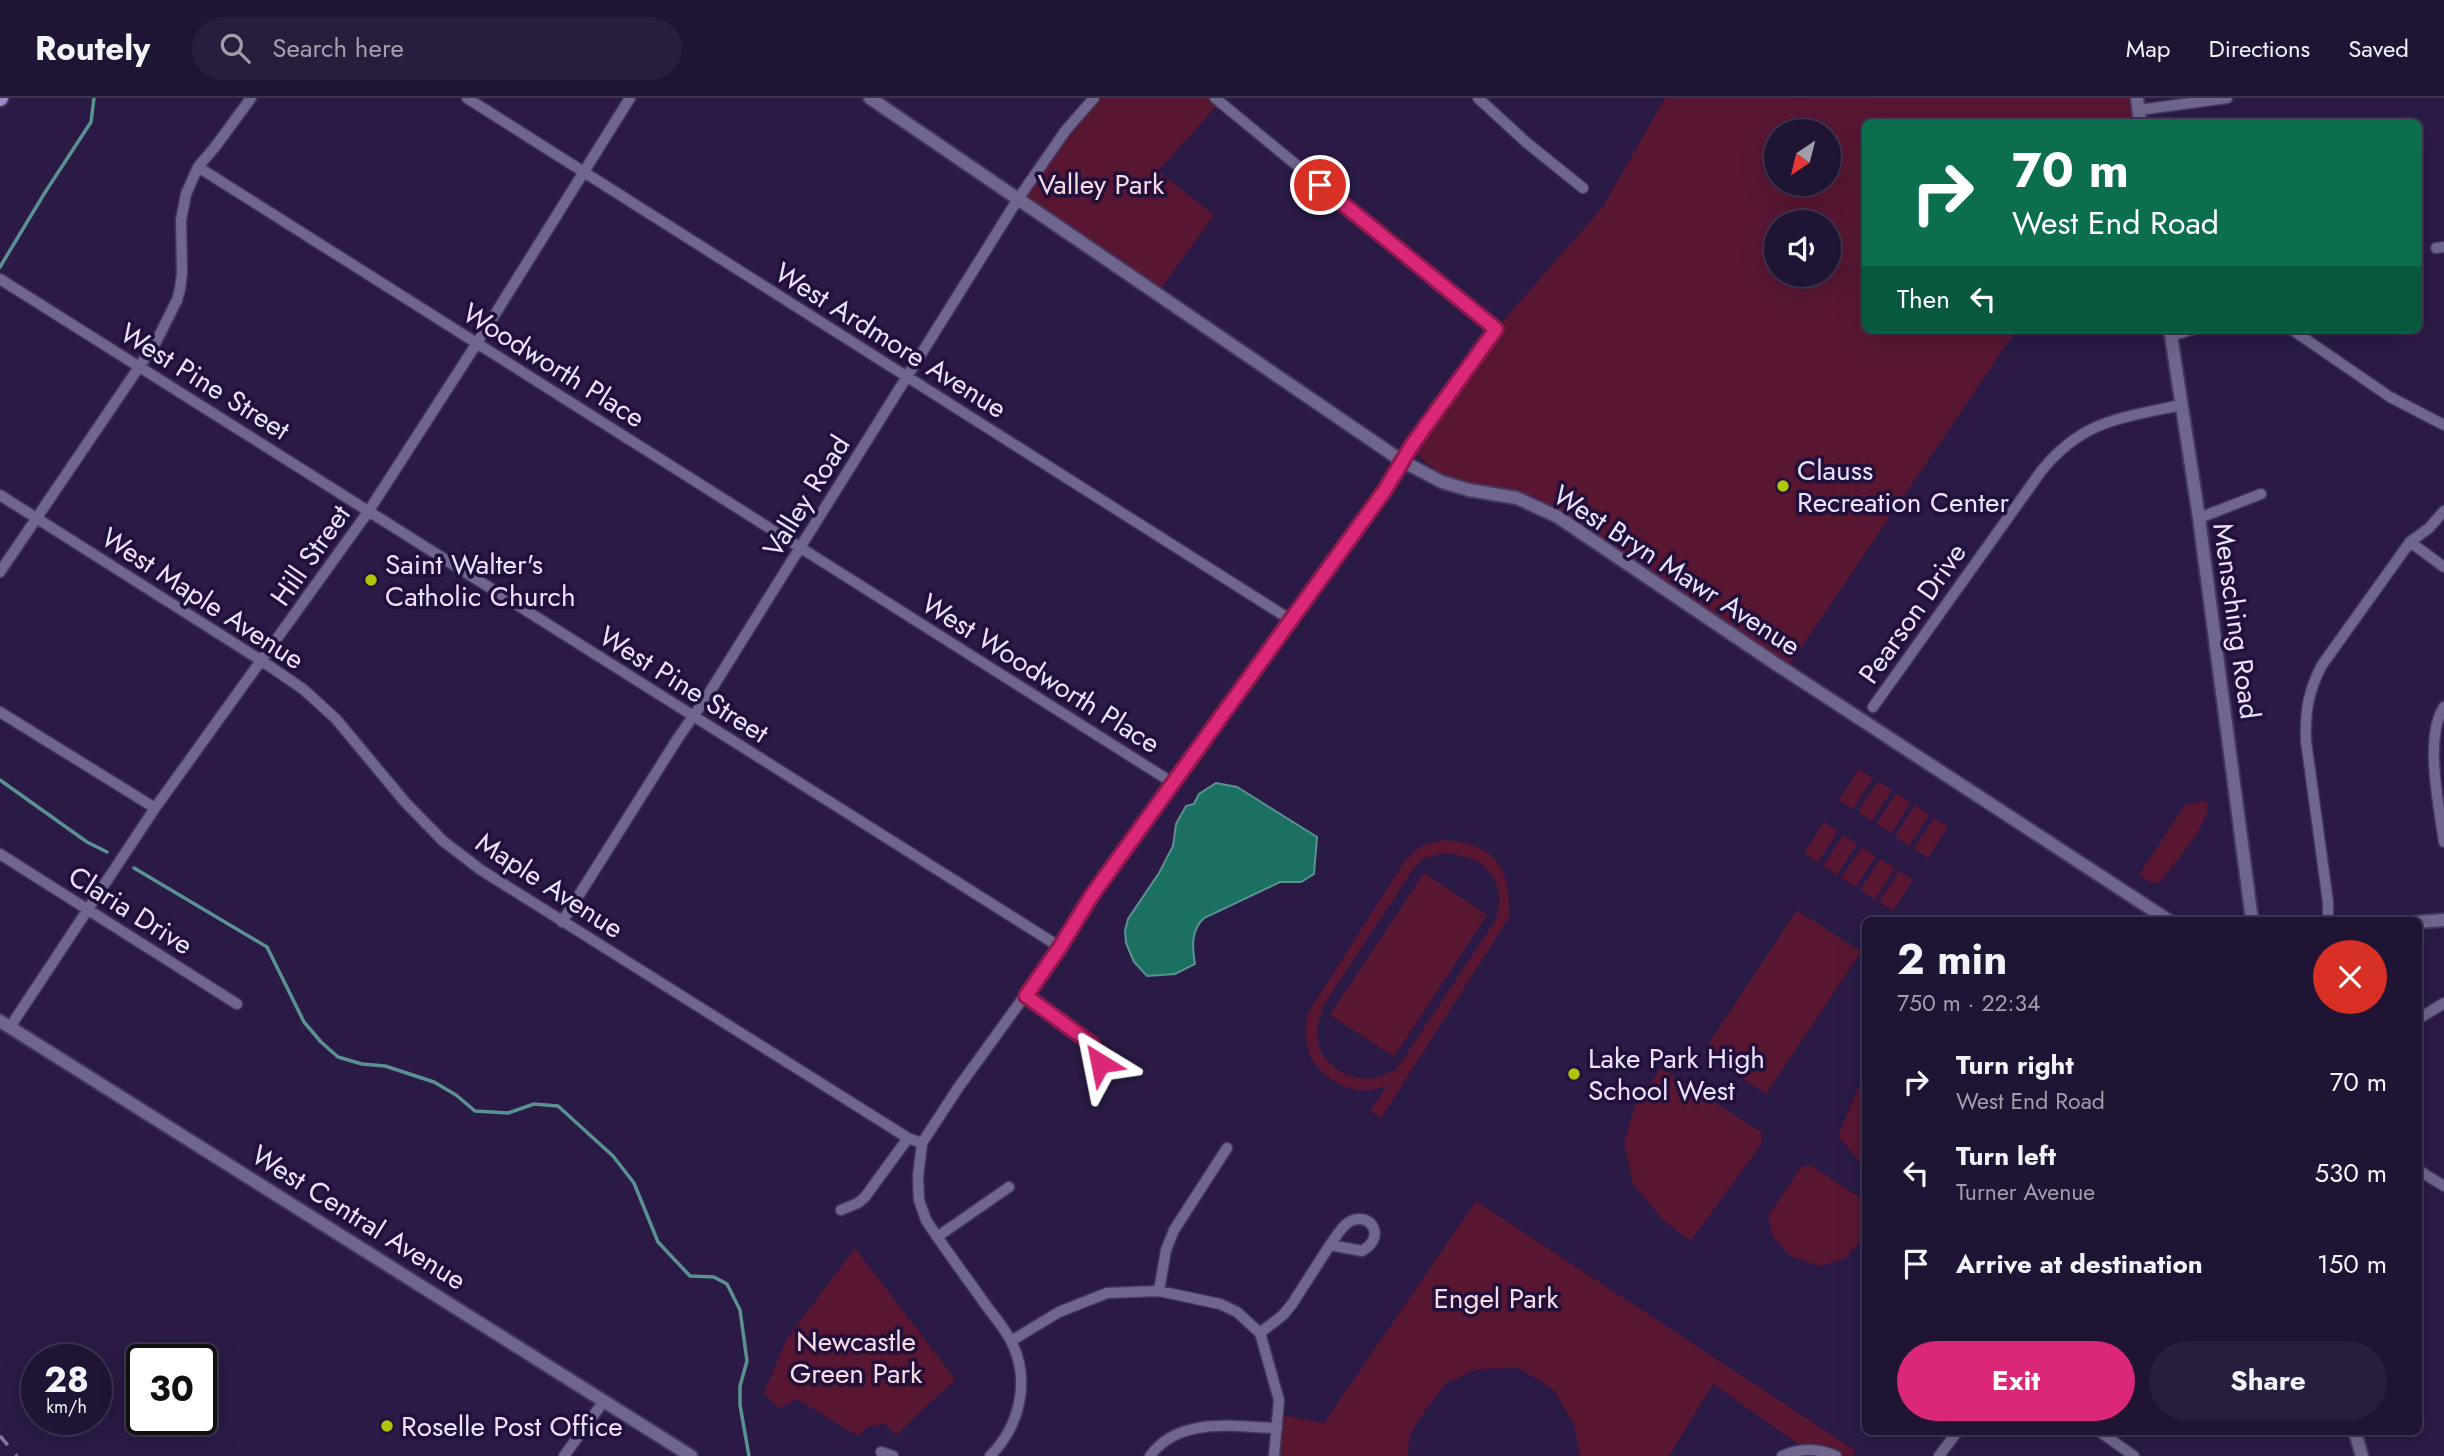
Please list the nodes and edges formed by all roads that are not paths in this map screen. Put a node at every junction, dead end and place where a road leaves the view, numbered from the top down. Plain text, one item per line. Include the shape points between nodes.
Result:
1 (251, 98) edge
2 (467, 98) edge
3 (630, 98) edge
4 (870, 98) edge
5 (1094, 98) edge
6 (1215, 98) edge
7 (1478, 98) edge
8 (2227, 98) edge
9 (2138, 110) edge
10 (198, 167) junction
11 (584, 172) junction
12 (1583, 188) dead end
13 (1018, 199) junction
14 (0, 279) edge
15 (2171, 333) edge
16 (2297, 333) edge
17 (477, 343) junction
18 (139, 367) junction
19 (907, 377) junction
20 (2181, 405) junction
21 (2444, 425) edge
22 (1402, 461) junction
23 (2261, 494) dead end
24 (0, 495) edge
25 (2444, 511) edge
26 (368, 512) junction
27 (2199, 518) junction
28 (38, 519) junction
29 (2410, 542) junction
30 (800, 548) junction
31 (2444, 567) edge
32 (0, 572) edge
33 (886, 601) joint
34 (1291, 620) junction
35 (262, 661) junction
36 (1873, 707) dead end
37 (2444, 707) edge
38 (0, 712) edge
39 (693, 717) junction
40 (368, 756) joint
41 (2440, 776) edge
42 (1173, 783) junction
43 (155, 808) junction
44 (2444, 842) edge
45 (0, 854) edge
46 (87, 909) junction
47 (2163, 917) edge
48 (2252, 917) edge
49 (2328, 917) edge
50 (2444, 920) edge
51 (562, 922) junction
52 (2422, 922) edge
53 (1060, 947) junction
54 (1026, 996) junction
55 (2444, 1003) edge
56 (237, 1004) dead end
57 (2423, 1016) dead end
58 (5, 1024) edge
59 (1100, 1063) dead end
60 (908, 1138) junction
61 (922, 1143) junction
62 (1227, 1148) dead end
63 (2422, 1172) edge
64 (2444, 1186) edge
65 (1009, 1187) dead end
66 (841, 1210) dead end
67 (937, 1237) junction
68 (1330, 1245) junction
69 (1159, 1291) junction
70 (1260, 1333) junction
71 (1011, 1341) junction
72 (604, 1401) junction
73 (1276, 1428) junction
74 (1956, 1435) edge
75 (2104, 1435) edge
76 (2356, 1435) edge
77 (881, 1452) dead end
78 (564, 1456) edge
79 (691, 1456) edge
80 (893, 1456) edge
81 (990, 1456) edge
82 (1150, 1456) edge
83 (1274, 1456) edge
84 (1782, 1456) edge
85 (1836, 1456) edge
86 (1939, 1456) edge
87 (2134, 1456) edge
88 (2362, 1456) edge

1 - 10 street
2 - 11 street, West Ardmore Avenue
3 - 11 street, Hill Street
4 - 13 street, West Bryn Mawr Avenue
5 - 13 street, Valley Road
6 - 22 street via 1496,329
7 - 12 street
8 - 9 street
10 - 17 street, Woodworth Place
10 - 18 street via 182,208 182,273 177,300
11 - 17 street, Hill Street
11 - 19 street, West Ardmore Avenue
13 - 19 street, Valley Road
13 - 22 street, West Bryn Mawr Avenue
14 - 18 street, West Pine Street
15 - 20 street, Mensching Road
16 - 21 street via 2390,397
17 - 26 street, Hill Street
17 - 30 street, Woodworth Place
18 - 26 street, West Pine Street
18 - 28 street
19 - 30 street, Valley Road
19 - 34 street, West Ardmore Avenue
20 - 27 street, Mensching Road
20 - 36 street, Pearson Drive via 2097,425 2052,458
22 - 34 street
22 - 47 street, West Bryn Mawr Avenue via 1442,482 1517,498 1558,517
23 - 27 street
24 - 28 street, West Maple Avenue
25 - 29 street
26 - 35 street, Hill Street
26 - 39 street, West Pine Street
27 - 48 street, Mensching Road
28 - 32 street
28 - 35 street, West Maple Avenue
29 - 31 street
29 - 49 street via 2322,665 2308,697 2306,741
30 - 33 street, Woodworth Place
30 - 39 street, Valley Road
33 - 42 street, West Woodworth Place
34 - 42 street
35 - 40 street, West Maple Avenue via 311,696
35 - 43 street, Hill Street
37 - 41 street via 2434,729
38 - 43 street
39 - 51 street, Valley Road
39 - 53 street, West Pine Street
40 - 51 street, Maple Avenue via 443,841
41 - 44 street
42 - 53 street
43 - 46 street, Hill Street
45 - 46 street, Claria Drive
46 - 56 street, Claria Drive
46 - 58 street, Hill Street
50 - 52 street
51 - 60 street, Maple Avenue
53 - 54 street
54 - 59 street via 1092,1044
54 - 61 street
55 - 57 street
58 - 72 street, West Central Avenue
60 - 61 street
60 - 66 street via 864,1197
61 - 67 street via 919,1200
62 - 69 street via 1174,1230
63 - 64 street
65 - 67 street
67 - 71 street
68 - 68 street via 1362,1251 1371,1246 1375,1229 1353,1220
68 - 70 street via 1292,1304
69 - 70 street via 1220,1304 1237,1312
69 - 71 street via 1107,1293 1059,1312
70 - 73 street via 1279,1400
71 - 81 street via 1020,1370 1021,1400 1006,1437
72 - 78 street
72 - 79 street, West Central Avenue
73 - 82 street via 1186,1429 1166,1438
73 - 83 street
74 - 86 street
75 - 87 street
76 - 88 street
77 - 80 street
84 - 85 street via 1807,1450

